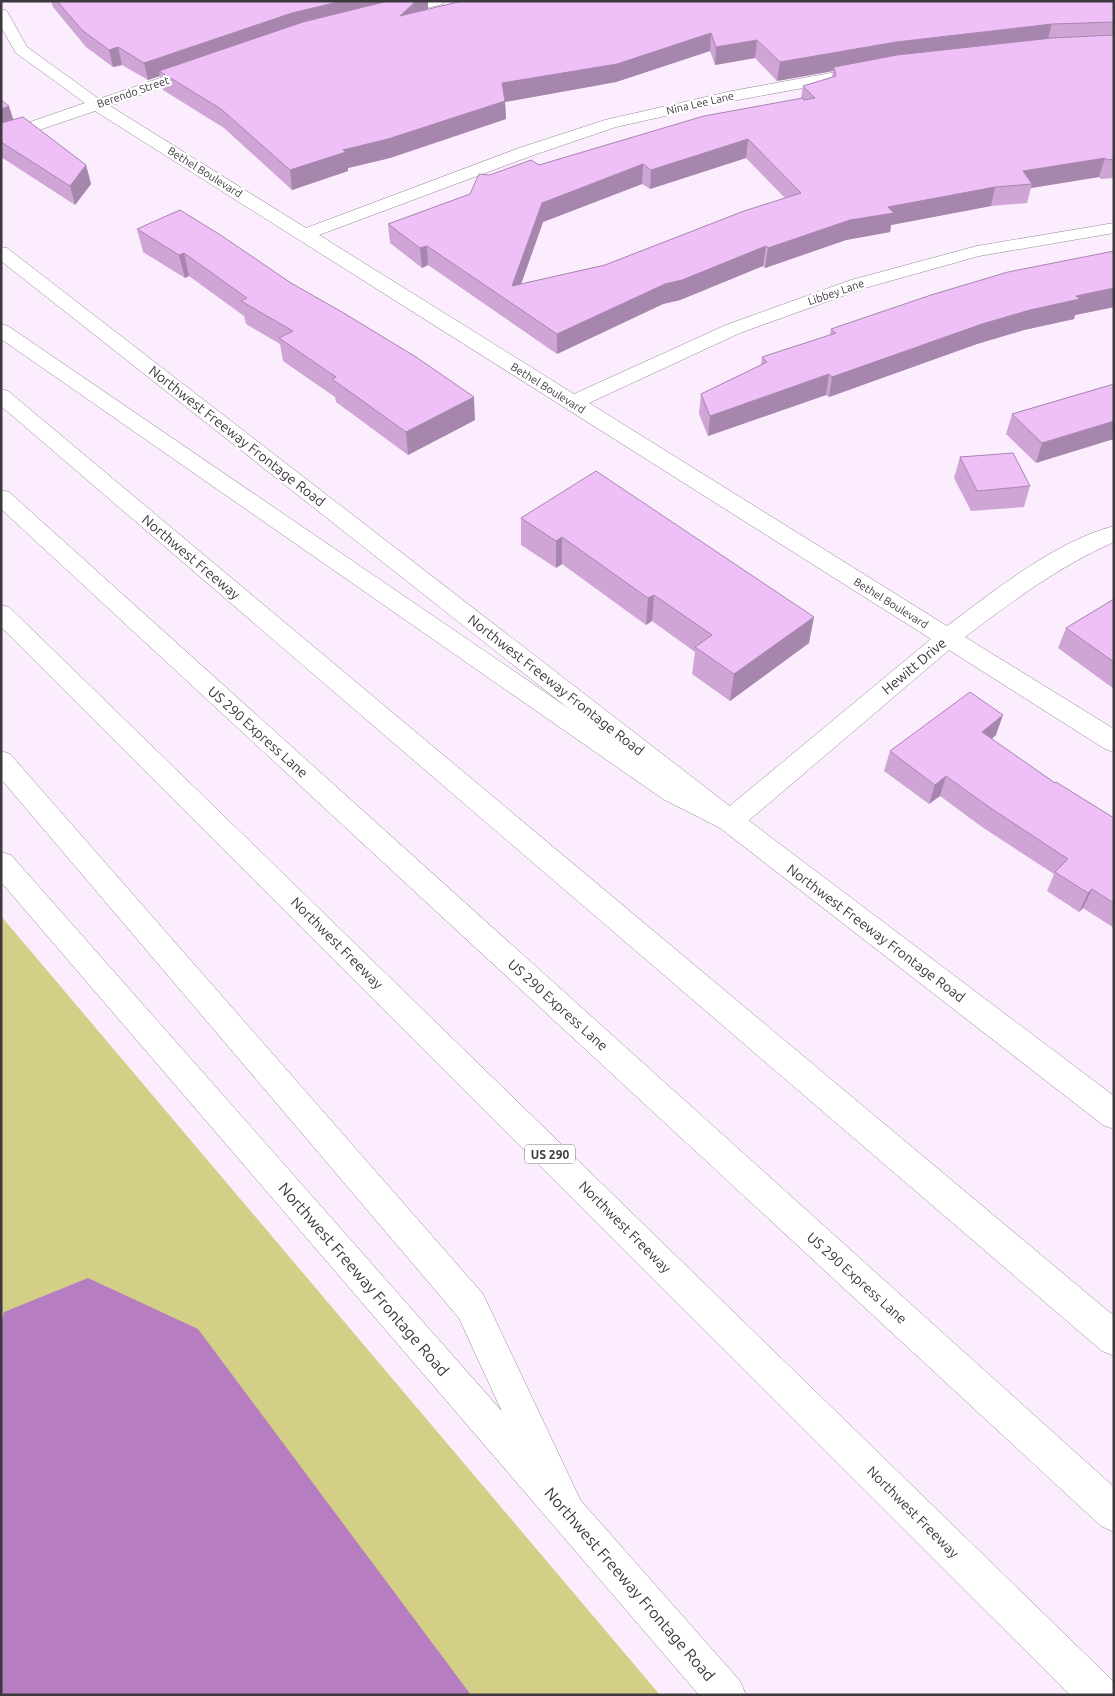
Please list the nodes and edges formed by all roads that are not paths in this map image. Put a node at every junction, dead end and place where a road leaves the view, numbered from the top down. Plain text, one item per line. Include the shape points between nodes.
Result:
1 (438, 1) edge
2 (1, 13) edge
3 (374, 17) edge
4 (209, 66) edge
5 (884, 68) edge
6 (96, 104) junction
7 (1, 138) edge
8 (1114, 228) edge
9 (304, 234) junction
10 (1, 252) edge
11 (1, 330) edge
12 (1, 395) edge
13 (572, 403) junction
14 (1, 497) edge
15 (1114, 533) edge
16 (1, 613) edge
17 (948, 638) junction
18 (1114, 742) edge
19 (1, 761) edge
20 (730, 821) junction
21 (1, 863) edge
22 (1114, 1115) edge
23 (1114, 1339) edge
24 (566, 1510) junction
25 (1114, 1513) edge
26 (726, 1695) edge
27 (1099, 1695) edge

1 - 3 main road
2 - 6 main road, Bethel Boulevard via 21,50
4 - 6 main road, Berendo Street
5 - 9 main road, Nina Lee Lane via 732,96 611,123
6 - 7 main road, Berendo Street
6 - 9 main road, Bethel Boulevard
8 - 13 main road, Libbey Lane via 978,251 858,284 734,329
9 - 13 main road, Bethel Boulevard
10 - 20 main road, Northwest Freeway Frontage Road
11 - 20 main road via 672,792
12 - 23 main road, Northwest Freeway
13 - 17 main road, Bethel Boulevard
14 - 25 main road, US 290 Express Lane
15 - 17 main road, Hewitt Drive via 1070,553 1021,584
16 - 27 main road, Northwest Freeway / US 290
17 - 18 main road, Bethel Boulevard
17 - 20 main road, Hewitt Drive
19 - 24 main road via 471,1306
20 - 22 main road, Northwest Freeway Frontage Road
21 - 24 main road, Northwest Freeway Frontage Road
24 - 26 main road, Northwest Freeway Frontage Road

